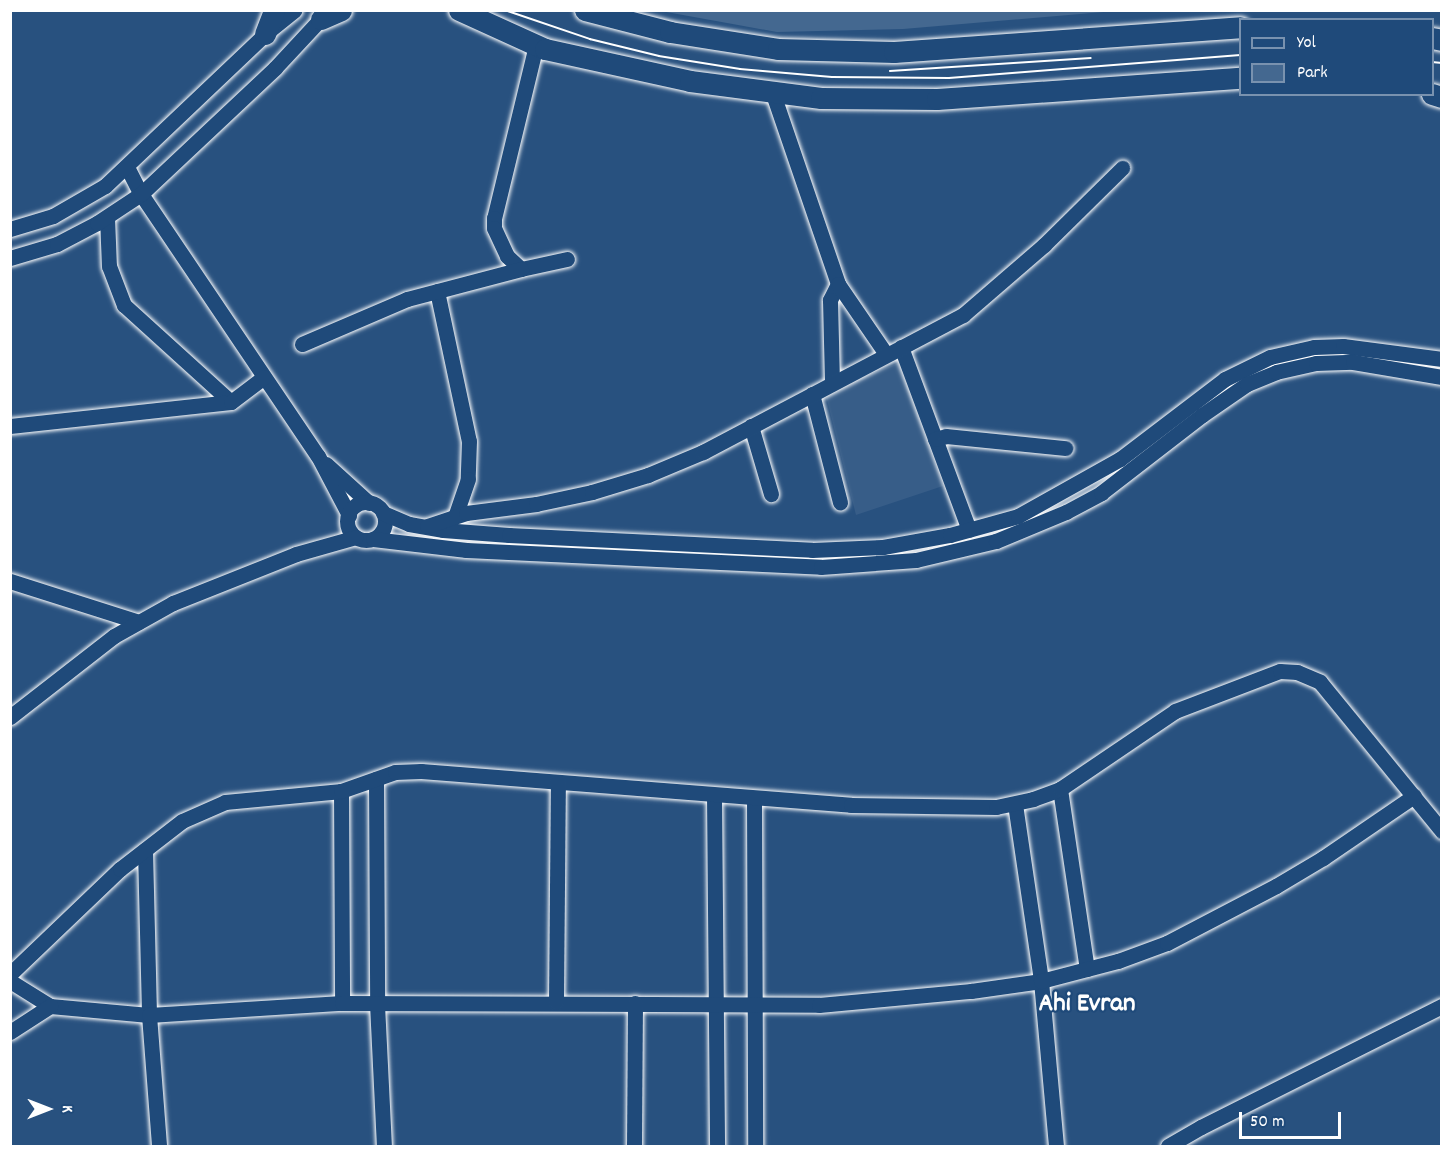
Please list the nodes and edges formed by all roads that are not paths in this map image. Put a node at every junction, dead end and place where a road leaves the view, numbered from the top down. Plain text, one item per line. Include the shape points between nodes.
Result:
1 (274, 10) edge
2 (295, 10) edge
3 (459, 10) edge
4 (585, 10) edge
5 (330, 13) edge
6 (1239, 27) edge
7 (265, 34) junction
8 (536, 45) junction
9 (1239, 78) edge
10 (772, 91) junction
11 (127, 167) junction
12 (1122, 168) dead end
13 (141, 194) junction
14 (107, 217) junction
15 (10, 229) edge
16 (10, 258) edge
17 (567, 259) dead end
18 (521, 269) junction
19 (838, 284) junction
20 (437, 291) junction
21 (302, 344) dead end
22 (901, 347) junction
23 (886, 354) junction
24 (1442, 359) edge
25 (264, 377) junction
26 (1442, 377) edge
27 (832, 383) junction
28 (812, 394) junction
29 (231, 402) junction
30 (10, 426) edge
31 (751, 426) junction
32 (935, 440) junction
33 (1065, 448) dead end
34 (318, 456) junction
35 (771, 494) dead end
36 (840, 502) dead end
37 (369, 503) junction
38 (383, 513) junction
39 (349, 515) junction
40 (455, 516) junction
41 (1002, 521) junction
42 (425, 527) junction
43 (969, 530) junction
44 (356, 537) junction
45 (1006, 537) junction
46 (374, 539) junction
47 (10, 580) edge
48 (139, 622) junction
49 (10, 717) edge
50 (376, 779) junction
51 (558, 782) junction
52 (1060, 789) junction
53 (341, 791) junction
54 (714, 795) junction
55 (1414, 796) junction
56 (754, 798) junction
57 (1015, 804) junction
58 (1442, 831) edge
59 (144, 850) junction
60 (1087, 969) junction
61 (10, 974) edge
62 (10, 981) edge
63 (1041, 981) junction
64 (556, 1002) junction
65 (342, 1003) junction
66 (635, 1003) junction
67 (377, 1004) junction
68 (716, 1004) junction
69 (50, 1006) junction
70 (754, 1006) junction
71 (1442, 1006) edge
72 (149, 1015) junction
73 (10, 1032) edge
74 (159, 1146) edge
75 (384, 1146) edge
76 (634, 1146) edge
77 (717, 1146) edge
78 (755, 1146) edge
79 (1056, 1146) edge
80 (1168, 1146) edge

1 - 7 highway
2 - 7 street
3 - 8 highway
4 - 6 highway via 670,32 778,49 894,52
5 - 13 street
7 - 11 street
8 - 10 highway via 690,81
8 - 18 street via 494,218 501,248
9 - 10 highway via 937,99 821,98
10 - 19 street
11 - 13 street
11 - 15 street via 70,208
12 - 22 street via 1044,245 963,315
13 - 14 street
13 - 25 street
14 - 16 street via 57,244
14 - 29 street via 109,266 124,305
17 - 18 street
18 - 20 street
19 - 23 street
19 - 27 street via 830,300
20 - 21 street via 407,299
20 - 40 street via 469,441 468,479
22 - 23 street
22 - 32 street
23 - 27 street
24 - 41 street via 1343,346 1314,347 1270,357 1217,385 1099,473
25 - 29 street
25 - 34 street
26 - 45 street via 1353,362 1316,363 1276,372 1247,384 1211,408 1101,493
27 - 28 street
28 - 31 street
28 - 36 street
29 - 30 street
31 - 35 street
31 - 40 street via 703,453 620,484 564,498
32 - 33 street via 946,436
32 - 43 street
34 - 37 street
34 - 39 street
37 - 38 street
37 - 39 street via 357,505
38 - 42 street
38 - 46 street via 383,531
39 - 44 street via 348,527
40 - 42 street
41 - 43 street
41 - 45 street
42 - 43 street via 622,542 850,550
44 - 46 street
44 - 48 street via 236,577
45 - 46 street via 916,560 844,567 466,550
47 - 48 street
48 - 49 street via 114,636
50 - 51 street via 396,772 421,771
50 - 53 street
50 - 67 street
51 - 54 street
51 - 64 street
52 - 55 street via 1175,711 1271,672 1288,671 1320,682
52 - 57 street
52 - 60 street
53 - 59 street via 219,804 182,820
53 - 65 street
54 - 56 street
54 - 68 street
55 - 58 street
55 - 60 street via 1323,858 1228,912 1151,950
56 - 57 street via 905,807
56 - 70 street
57 - 63 street
59 - 61 street
59 - 72 street
60 - 63 street
62 - 69 street
63 - 70 street via 869,1003
63 - 79 street
64 - 66 street
64 - 67 street
65 - 67 street
65 - 72 street
66 - 68 street
66 - 76 street
67 - 75 street
68 - 70 street
68 - 77 street
69 - 72 street
69 - 73 street
70 - 78 street
71 - 80 street
72 - 74 street

